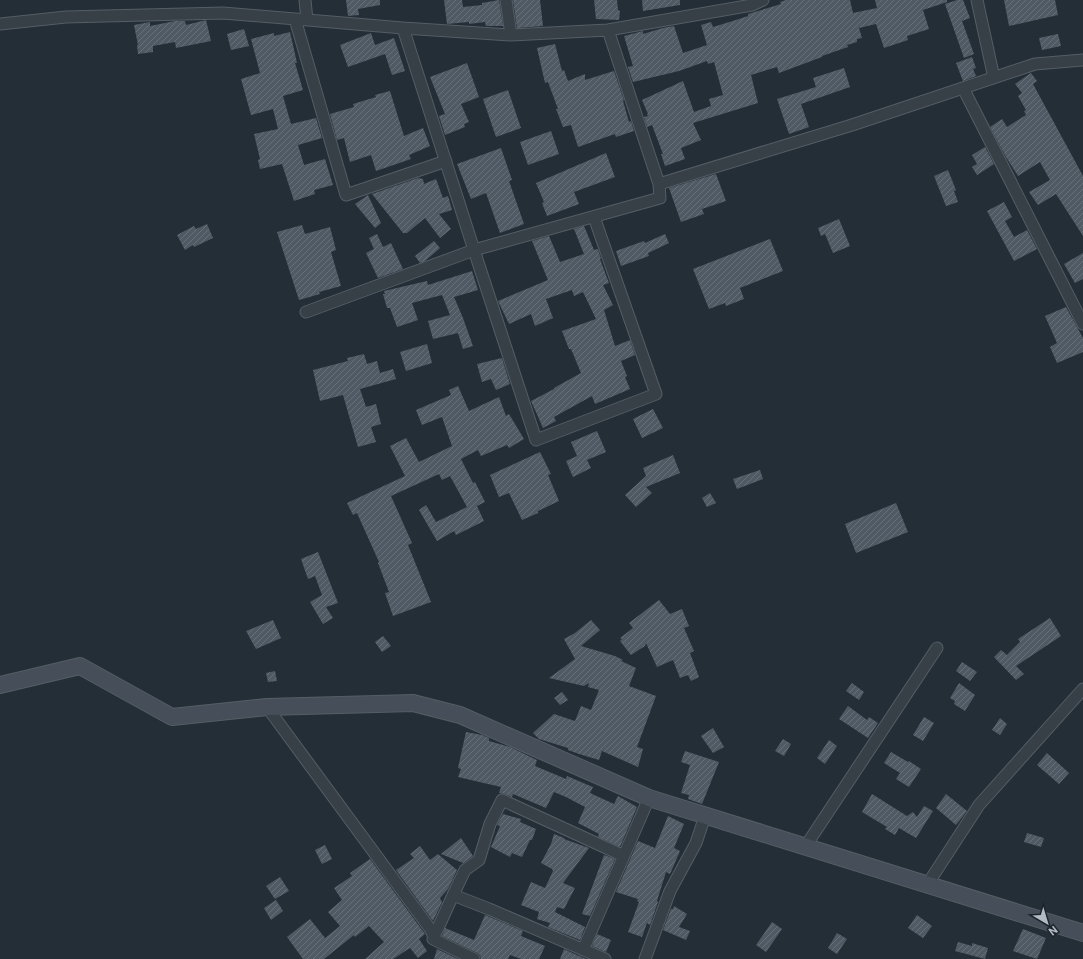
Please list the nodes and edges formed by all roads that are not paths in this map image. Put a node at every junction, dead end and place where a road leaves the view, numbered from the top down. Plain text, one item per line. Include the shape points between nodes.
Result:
1 (305, 0) edge
2 (506, 0) edge
3 (763, 0) edge
4 (977, 0) edge
5 (752, 2) edge
6 (295, 19) junction
7 (307, 20) junction
8 (0, 24) edge
9 (403, 28) junction
10 (608, 30) junction
11 (511, 36) junction
12 (1083, 60) edge
13 (994, 78) junction
14 (963, 88) junction
15 (446, 160) junction
16 (659, 184) junction
17 (594, 216) junction
18 (474, 250) junction
19 (306, 312) dead end
20 (1083, 324) edge
21 (937, 648) dead end
22 (0, 685) edge
23 (1083, 689) edge
24 (267, 707) junction
25 (649, 798) junction
26 (706, 816) junction
27 (805, 847) junction
28 (624, 856) junction
29 (927, 885) junction
30 (452, 895) junction
31 (1083, 932) edge
32 (434, 937) junction
33 (583, 950) junction
34 (474, 959) edge
35 (605, 959) edge
36 (645, 959) edge

1 - 7 street
2 - 11 street
3 - 5 street
4 - 13 street
5 - 10 street
6 - 7 street
6 - 8 street via 223,12 66,17
6 - 15 street via 346,195
7 - 9 street
9 - 11 street
9 - 15 street
10 - 11 street
10 - 16 street
12 - 13 street via 1035,64
13 - 14 street
14 - 16 street
14 - 20 street
15 - 18 street
16 - 17 street via 660,198
17 - 18 street
17 - 18 street via 656,394 536,440
18 - 19 street
21 - 27 street
22 - 24 main road via 80,666 172,718
23 - 29 street via 979,805
24 - 25 main road via 413,703 460,715
24 - 32 street
25 - 26 main road
25 - 28 street
26 - 27 main road
26 - 36 street via 696,843 670,891
27 - 29 main road
28 - 30 street via 502,800 490,824 479,860 466,870
28 - 33 street
29 - 31 main road
30 - 32 street
30 - 33 street
32 - 34 street via 433,939
33 - 35 street

